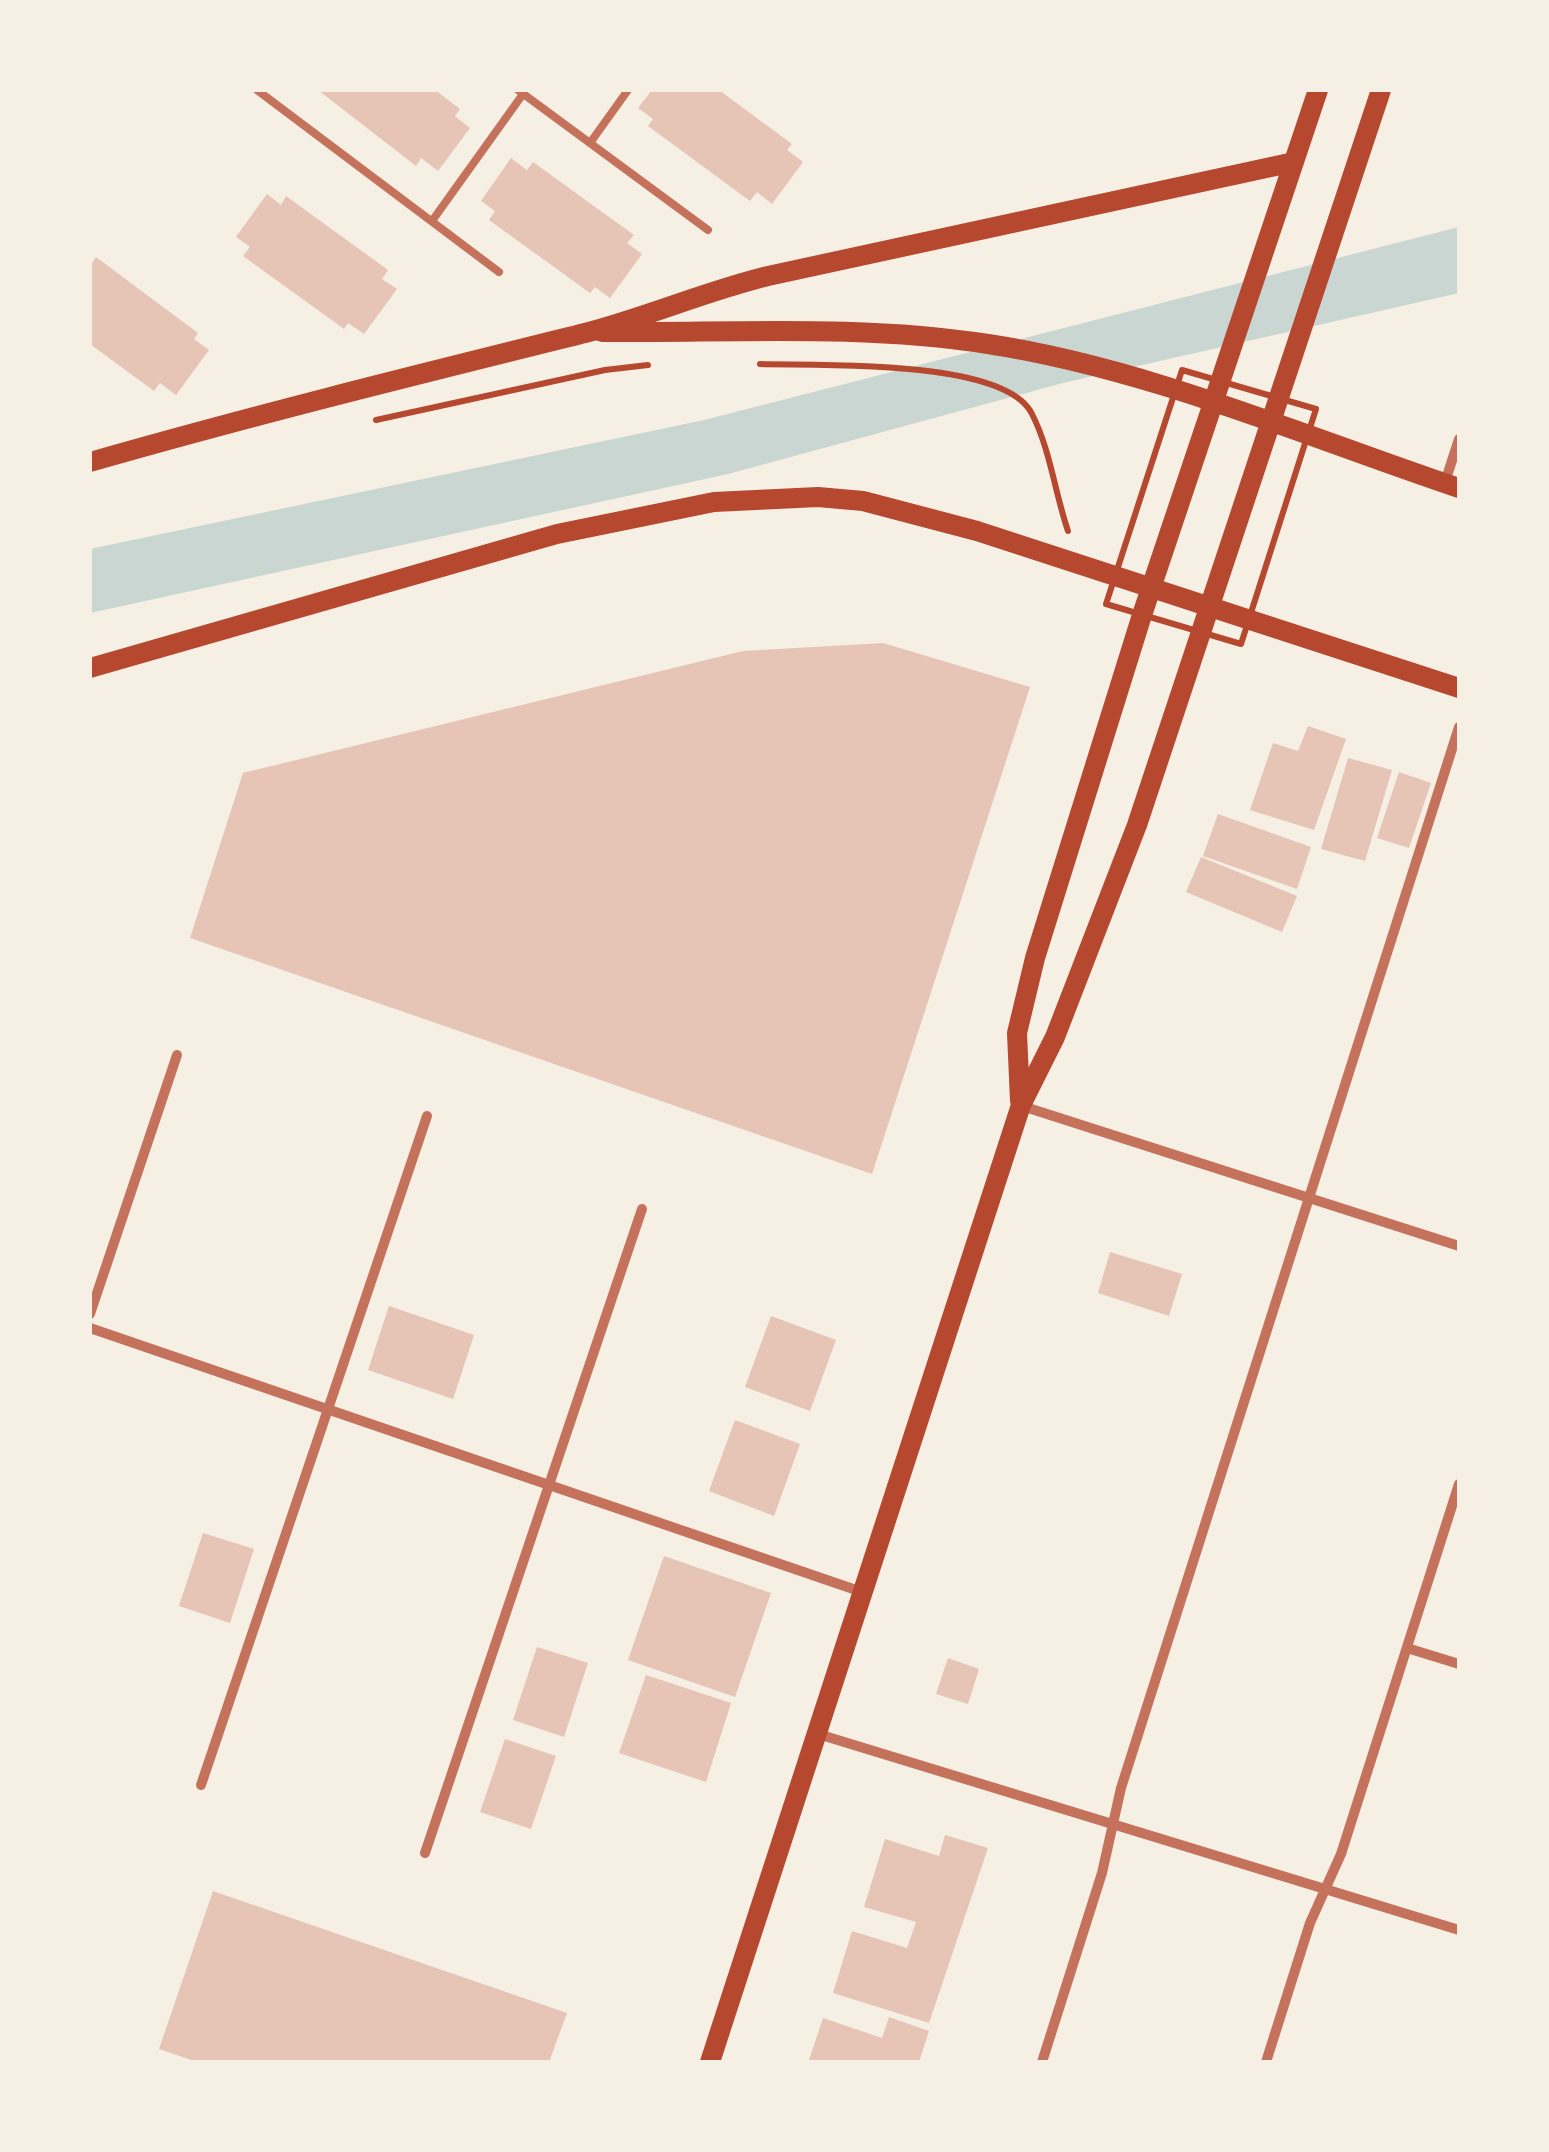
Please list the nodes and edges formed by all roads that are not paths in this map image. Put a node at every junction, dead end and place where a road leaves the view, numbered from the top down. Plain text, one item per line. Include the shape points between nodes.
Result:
1 (257, 90) edge
2 (628, 90) edge
3 (1318, 90) edge
4 (1381, 90) edge
5 (520, 92) edge
6 (590, 143) junction
7 (1294, 162) junction
8 (432, 221) junction
9 (708, 230) dead end
10 (500, 272) dead end
11 (590, 332) junction
12 (1213, 404) junction
13 (1270, 423) junction
14 (1459, 439) edge
15 (90, 462) edge
16 (1452, 486) edge
17 (1152, 587) junction
18 (1210, 606) junction
19 (90, 668) edge
20 (1459, 688) edge
21 (1459, 728) edge
22 (177, 1056) dead end
23 (1021, 1106) junction
24 (427, 1116) dead end
25 (1309, 1198) junction
26 (642, 1209) dead end
27 (1459, 1246) edge
28 (90, 1314) edge
29 (90, 1328) edge
30 (328, 1409) junction
31 (1459, 1484) edge
32 (550, 1485) junction
33 (862, 1592) junction
34 (1407, 1648) junction
35 (1459, 1664) edge
36 (816, 1734) junction
37 (201, 1785) dead end
38 (1113, 1824) junction
39 (425, 1853) dead end
40 (1326, 1890) junction
41 (1459, 1930) edge
42 (710, 2062) edge
43 (1042, 2062) edge
44 (1266, 2062) edge

1 - 8 lane
2 - 6 lane
3 - 7 main road
4 - 13 main road
5 - 6 lane
5 - 8 lane
6 - 9 lane
7 - 11 main road via 768,276
7 - 12 main road
8 - 10 lane
11 - 12 main road via 879,332 990,344
11 - 15 main road via 297,403
12 - 13 main road
12 - 17 main road
13 - 16 main road
13 - 18 main road
14 - 16 street
17 - 18 main road
17 - 19 main road via 863,501 714,502 557,534
17 - 23 main road via 1030,977 1017,1033
18 - 20 main road
18 - 23 main road via 1137,824 1056,1037
21 - 25 street
22 - 28 street
23 - 25 street
23 - 33 main road
24 - 30 street
25 - 27 street
25 - 38 street
26 - 32 street
29 - 30 street
30 - 32 street
30 - 37 street
31 - 34 street
32 - 33 street
32 - 39 street
33 - 36 main road
34 - 35 street
34 - 40 street
36 - 38 street
36 - 42 main road
38 - 40 street
38 - 43 street
40 - 41 street
40 - 44 street

